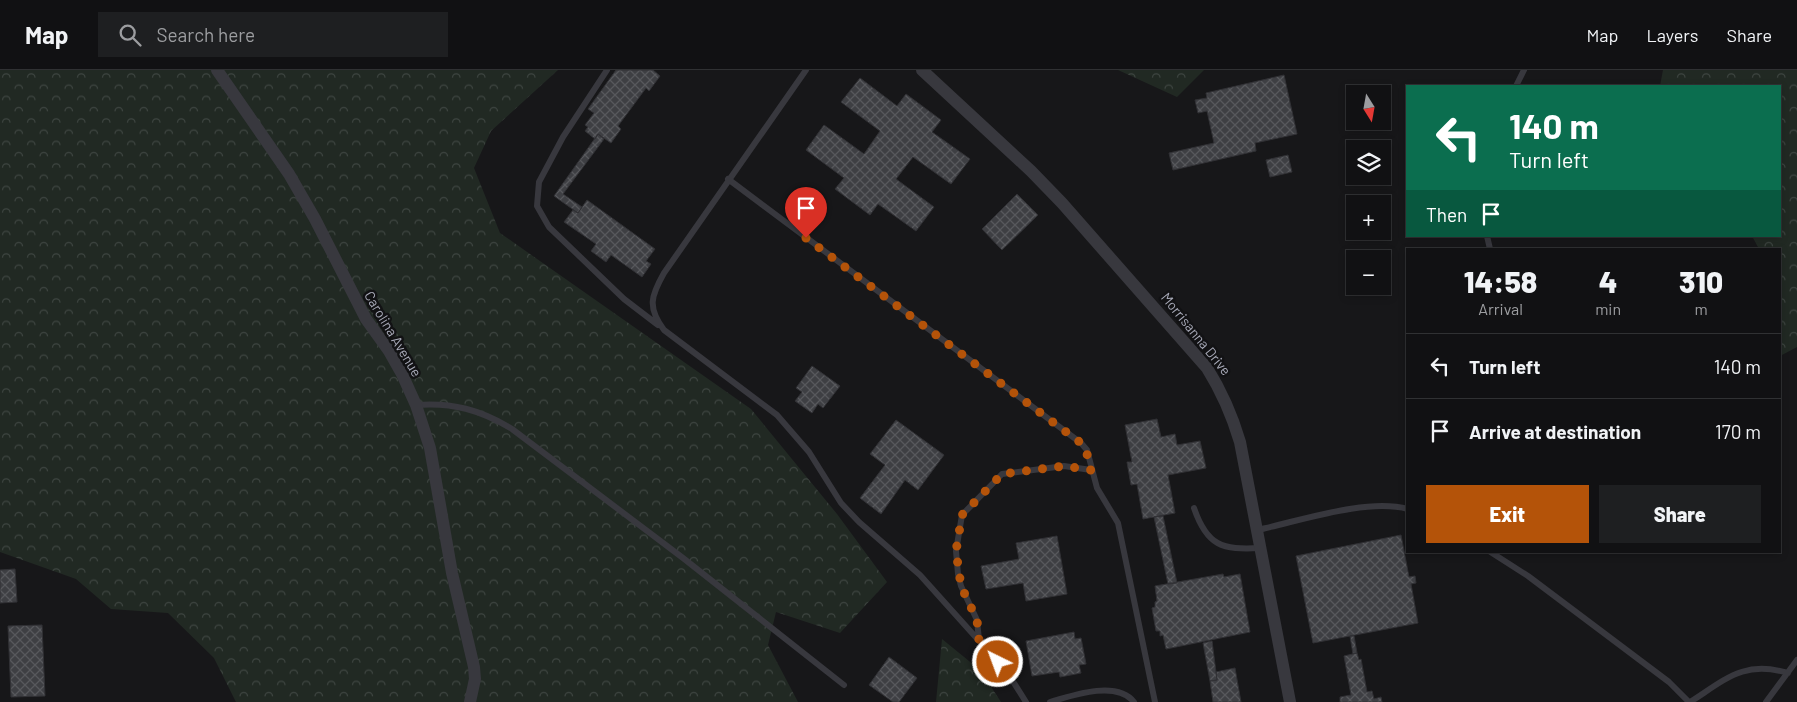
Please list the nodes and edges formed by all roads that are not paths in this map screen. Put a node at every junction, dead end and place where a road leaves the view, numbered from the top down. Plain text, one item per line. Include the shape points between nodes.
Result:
1 (217, 70) edge
2 (607, 70) edge
3 (806, 70) edge
4 (922, 70) edge
5 (1524, 70) edge
6 (1516, 85) edge
7 (728, 179) junction
8 (664, 330) junction
9 (416, 405) junction
10 (1091, 470) junction
11 (1194, 508) dead end
12 (1406, 509) edge
13 (1257, 530) junction
14 (1260, 548) junction
15 (1492, 553) edge
16 (979, 640) junction
17 (1797, 660) edge
18 (1788, 673) junction
19 (844, 685) dead end
20 (470, 702) edge
21 (1026, 702) edge
22 (1050, 702) edge
23 (1134, 702) edge
24 (1156, 702) edge
25 (1290, 702) edge
26 (1689, 702) edge
27 (1766, 702) edge

1 - 9 street, Carolina Avenue via 315,219 366,319 402,374
2 - 8 lane via 563,137 539,182 537,206 549,228 624,299
3 - 7 lane
4 - 13 street, Morrisanna Drive via 1062,203 1207,368 1233,416
5 - 6 lane
7 - 8 lane via 653,291 652,308
7 - 10 lane via 1081,443
8 - 16 lane via 777,415 809,452 841,502 920,575
9 - 19 lane via 472,409 512,429
9 - 20 street, Carolina Avenue via 430,448 452,573 474,667
10 - 16 lane via 1064,466 1002,474 962,515 956,551 958,574 977,620
10 - 24 lane via 1097,488 1118,523
11 - 14 lane via 1202,529 1211,540 1234,549
12 - 13 lane via 1367,506
13 - 14 street, Morrisanna Drive
14 - 25 street, Morrisanna Drive
15 - 26 lane via 1528,576 1669,682
16 - 21 lane via 1007,672
17 - 18 lane
18 - 26 lane via 1770,668 1739,671
18 - 27 lane
22 - 23 lane via 1105,690 1124,692

